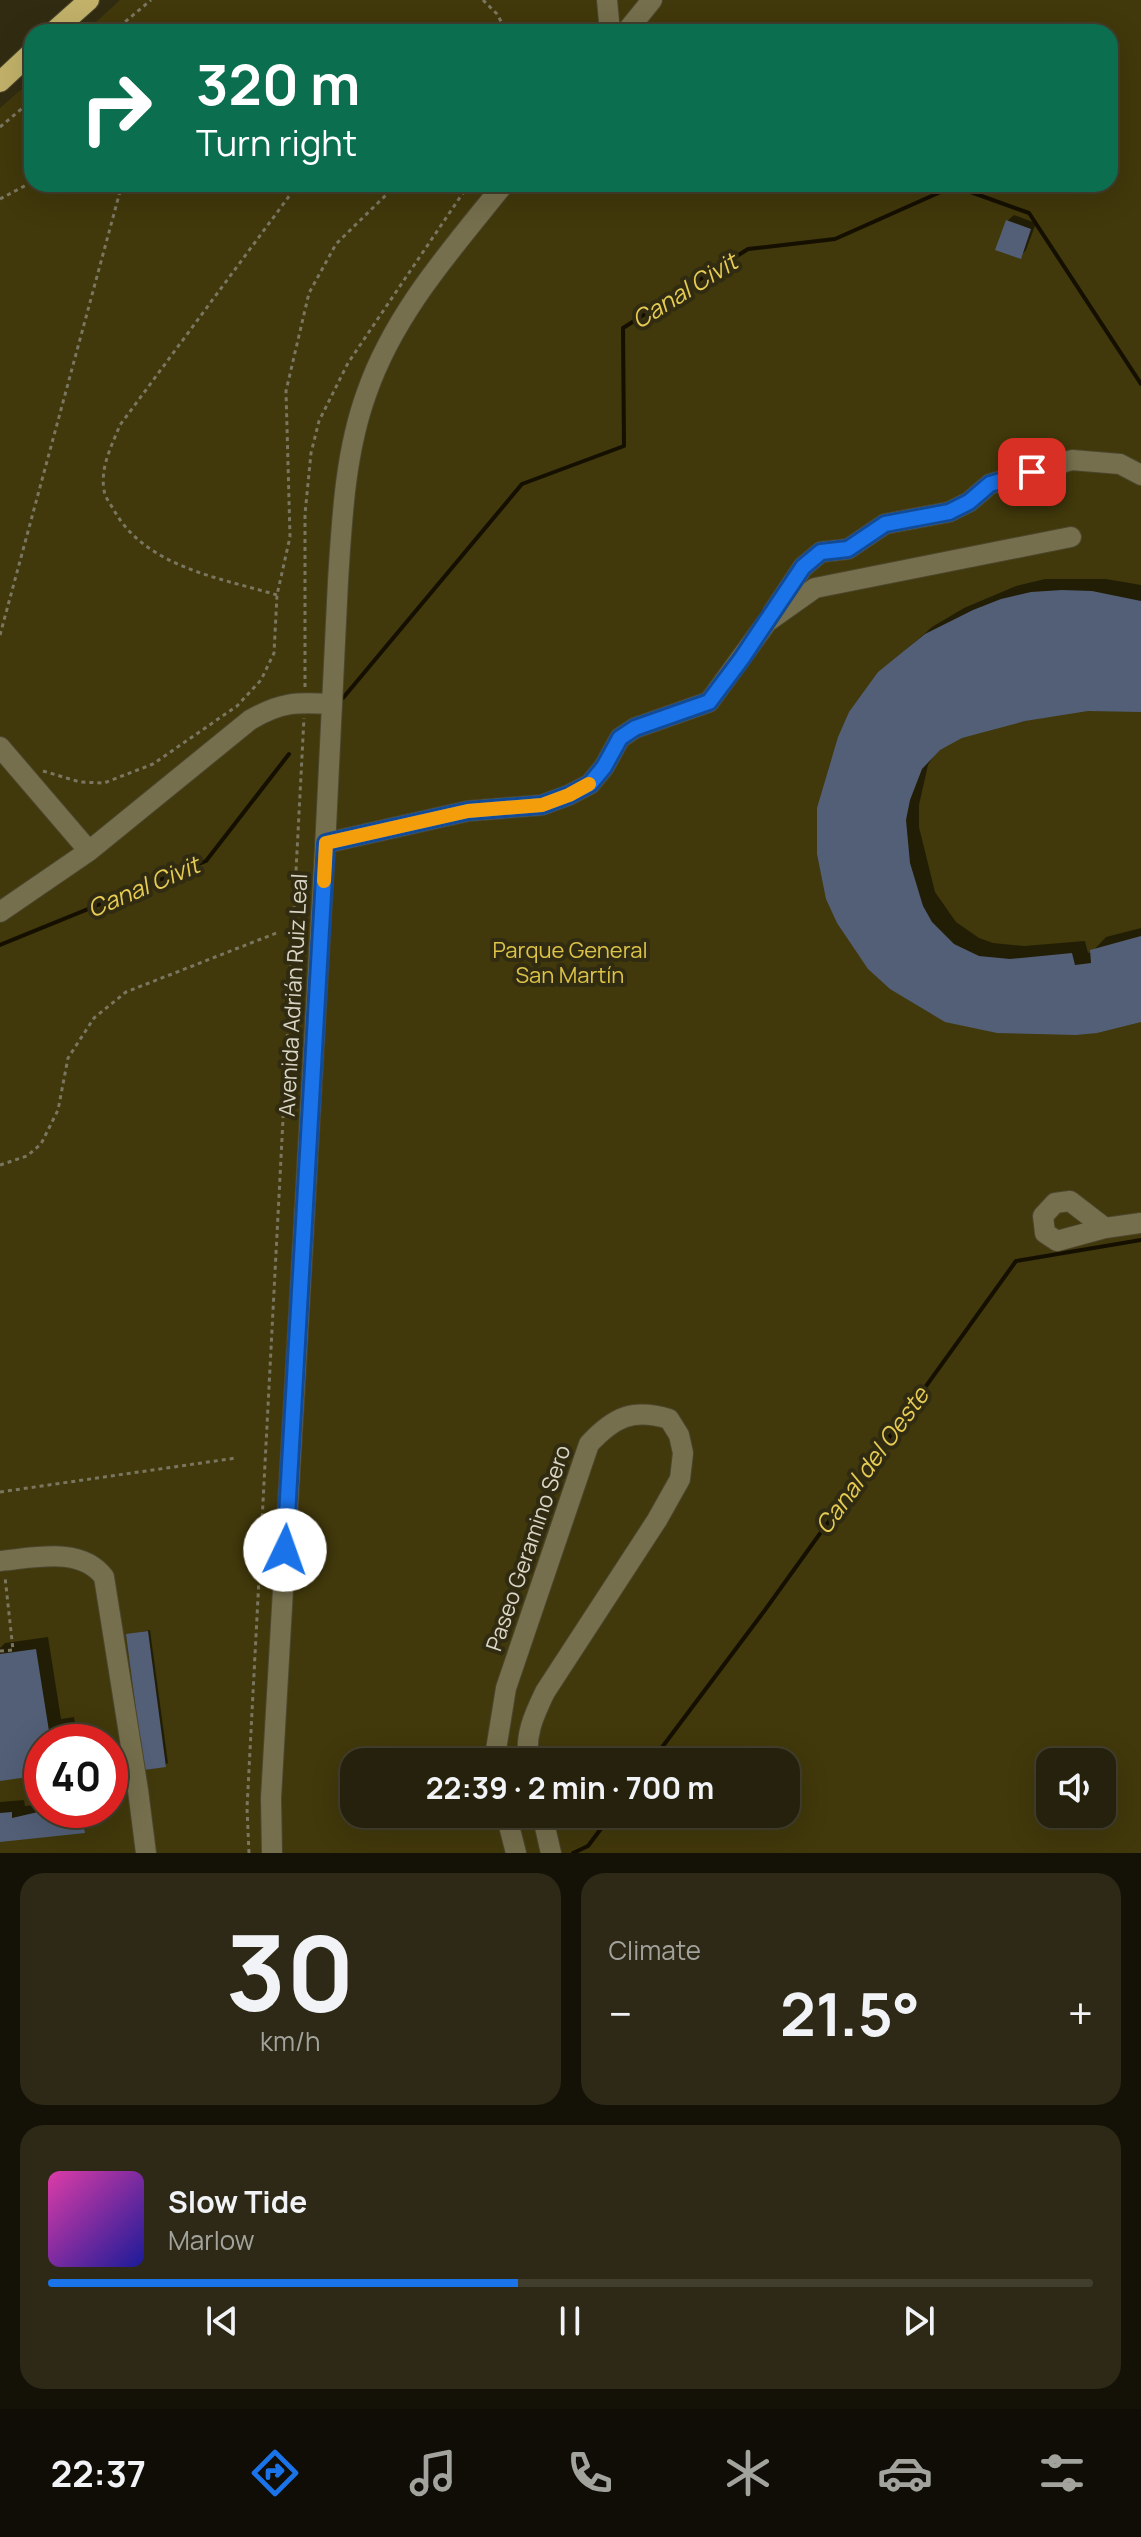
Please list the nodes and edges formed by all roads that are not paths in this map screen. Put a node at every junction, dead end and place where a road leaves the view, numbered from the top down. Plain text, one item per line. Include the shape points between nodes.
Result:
1 (89, 0) edge
2 (607, 0) edge
3 (652, 0) edge
4 (62, 24) edge
5 (609, 24) edge
6 (632, 24) edge
7 (24, 60) edge
8 (0, 82) edge
9 (498, 192) edge
10 (1141, 475) edge
11 (1071, 537) dead end
12 (767, 622) junction
13 (331, 704) junction
14 (0, 747) edge
15 (326, 843) junction
16 (89, 851) junction
17 (0, 912) edge
18 (1141, 1223) edge
19 (1105, 1228) dead end
20 (1, 1561) edge
21 (496, 1748) edge
22 (526, 1748) edge
23 (510, 1828) edge
24 (545, 1828) edge
25 (146, 1853) edge
26 (272, 1853) edge
27 (516, 1853) edge
28 (551, 1853) edge

1 - 4 main road
2 - 5 street
3 - 6 street
7 - 8 main road
9 - 13 street, Avenida Adrián Ruiz Leal via 428,278 391,337 366,393 349,461
10 - 12 street via 1120,464 1072,460 990,484 949,512 885,524 848,549 821,552 803,567
11 - 12 street via 815,588
12 - 15 street via 709,702 635,728 620,738 590,784 569,795 542,805 468,811
13 - 15 street, Avenida Adrián Ruiz Leal
13 - 16 street via 295,702 250,720
14 - 16 street
15 - 26 street, Avenida Adrián Ruiz Leal
16 - 17 street
18 - 19 street
20 - 25 street via 76,1558 90,1562 104,1577
21 - 22 street, Paseo Geramino Sero via 506,1688 589,1444 606,1426 628,1416 648,1413 669,1419 683,1453 680,1479 545,1692
23 - 27 street
24 - 28 street

